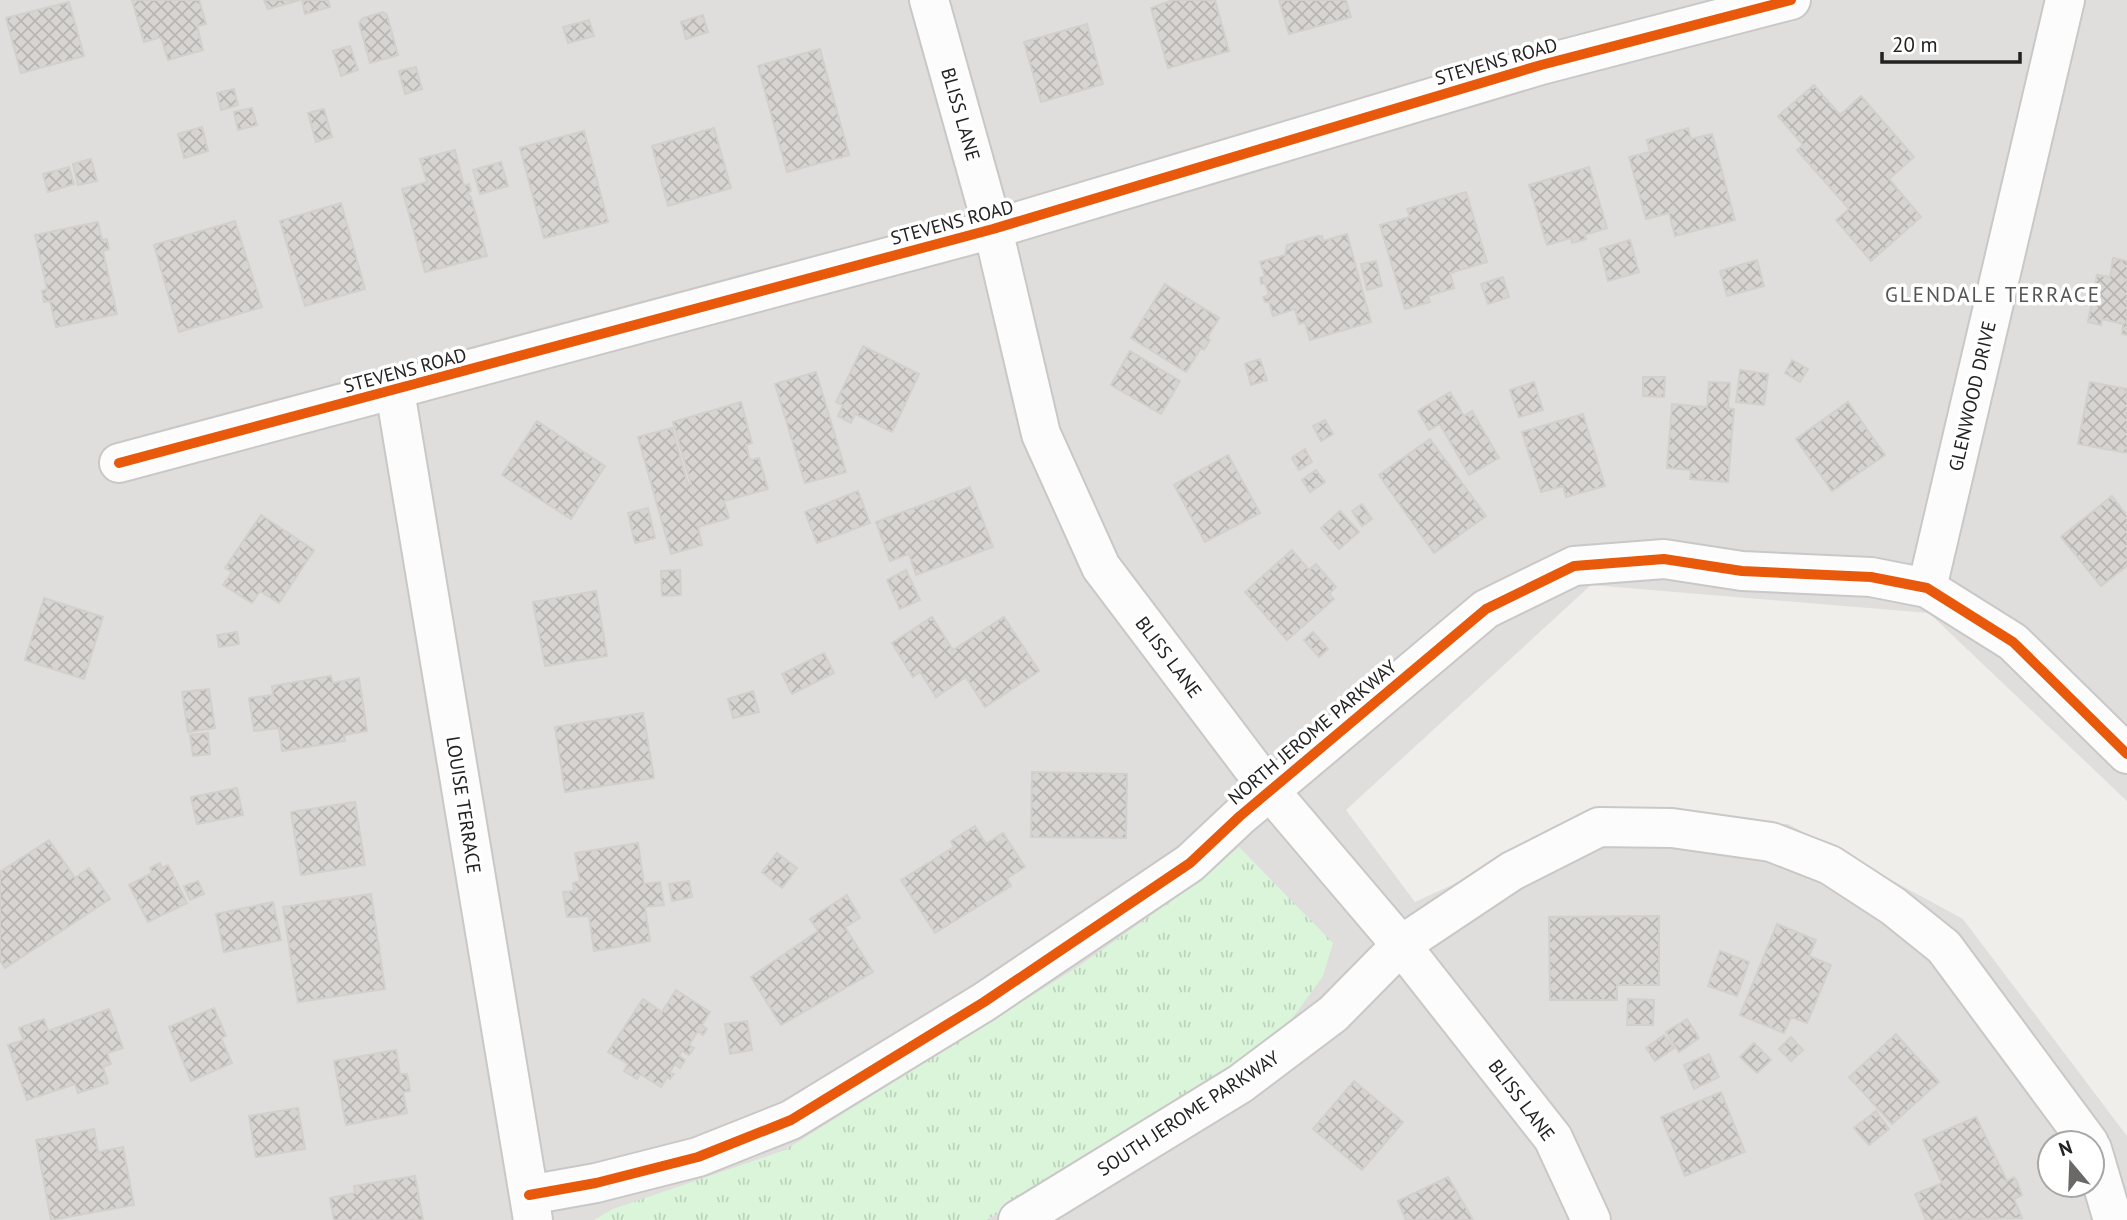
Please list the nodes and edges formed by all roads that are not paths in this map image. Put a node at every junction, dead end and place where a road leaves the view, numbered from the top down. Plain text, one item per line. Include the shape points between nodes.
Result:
1 (929, 0) edge
2 (1791, 0) edge
3 (2065, 0) edge
4 (993, 229) junction
5 (395, 391) junction
6 (119, 463) dead end
7 (1927, 588) junction
8 (2127, 754) edge
9 (1271, 792) junction
10 (1401, 945) junction
11 (2079, 1129) edge
12 (2106, 1196) edge
13 (531, 1208) edge
14 (1053, 1210) edge
15 (1018, 1220) edge
16 (1591, 1220) edge
17 (2113, 1220) edge

1 - 4 street, BLISS LANE
2 - 4 street, STEVENS ROAD via 1541,65
3 - 7 street, GLENWOOD DRIVE
4 - 5 street, STEVENS ROAD
4 - 9 street, BLISS LANE via 1041,434 1101,567
5 - 6 street, STEVENS ROAD
5 - 13 street, LOUISE TERRACE
7 - 8 street, NORTH JEROME PARKWAY via 2013,642
7 - 9 street, NORTH JEROME PARKWAY via 1871,577 1742,571 1664,559 1574,566 1486,609
9 - 10 street, BLISS LANE
9 - 13 street, NORTH JEROME PARKWAY via 1190,863 984,1002 790,1120 698,1157 596,1183
10 - 11 street, SOUTH JEROME PARKWAY via 1512,871 1599,827 1672,828 1771,842 1830,865 1893,906 1944,947
10 - 14 street, SOUTH JEROME PARKWAY via 1333,1014 1240,1084 1114,1164
10 - 16 street, BLISS LANE via 1553,1138
12 - 17 street
14 - 15 street, SOUTH JEROME PARKWAY

